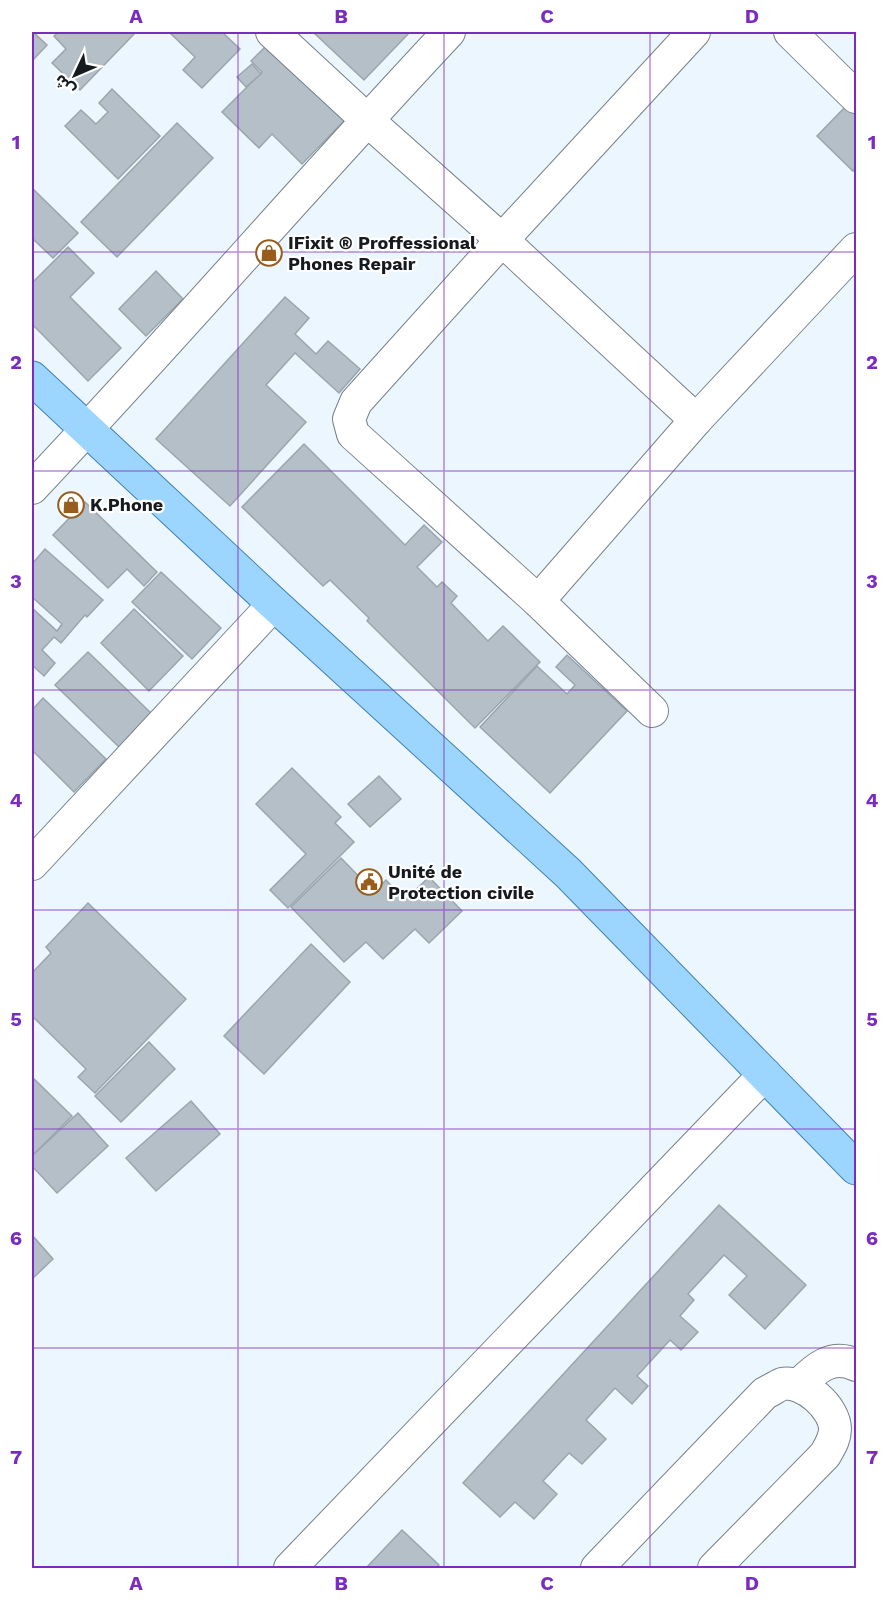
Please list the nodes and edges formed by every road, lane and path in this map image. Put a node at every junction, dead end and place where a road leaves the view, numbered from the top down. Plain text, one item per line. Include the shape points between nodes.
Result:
1 (272, 32) edge
2 (449, 32) edge
3 (694, 32) edge
4 (790, 32) edge
5 (856, 97) edge
6 (366, 119) junction
7 (502, 240) junction
8 (856, 249) edge
9 (32, 378) edge
10 (696, 420) junction
11 (87, 430) junction
12 (32, 488) edge
13 (538, 601) junction
14 (274, 604) junction
15 (652, 711) dead end
16 (32, 864) edge
17 (765, 1074) junction
18 (856, 1168) edge
19 (856, 1365) edge
20 (799, 1385) junction
21 (291, 1569) edge
22 (597, 1569) edge
23 (714, 1569) edge

1 - 6 street
2 - 6 street
3 - 7 street
4 - 5 street
6 - 7 street
6 - 11 street
7 - 10 street
7 - 13 street via 356,402 349,419 353,434
8 - 10 street
9 - 11 main road
10 - 13 street
11 - 12 street
11 - 14 main road
13 - 15 street
14 - 16 street
14 - 17 main road via 568,873
17 - 18 main road
17 - 21 street
19 - 20 street via 834,1361 822,1365
20 - 22 street via 782,1384 765,1393
20 - 23 street via 830,1411 834,1441 825,1455

